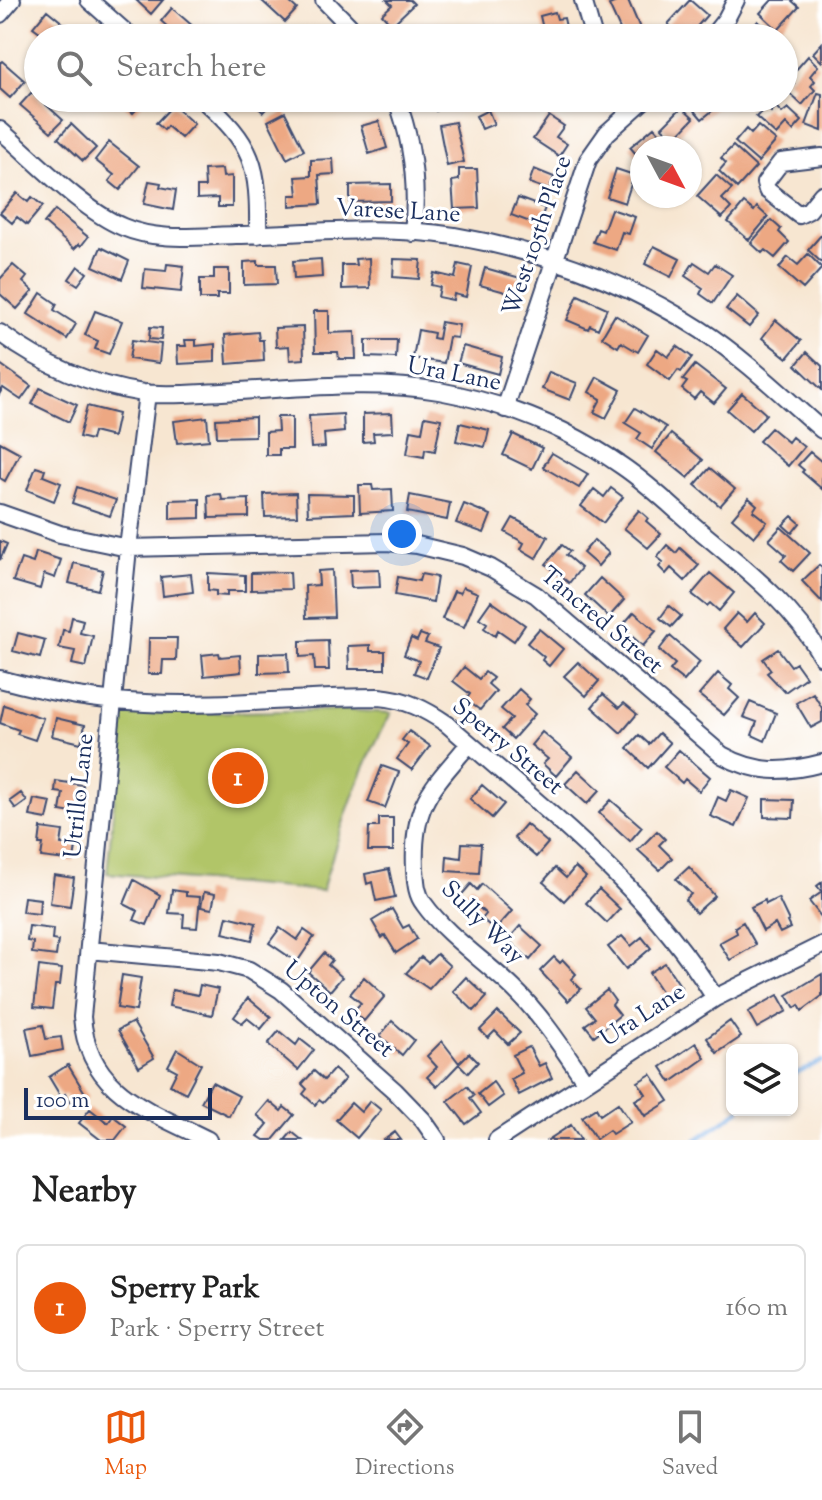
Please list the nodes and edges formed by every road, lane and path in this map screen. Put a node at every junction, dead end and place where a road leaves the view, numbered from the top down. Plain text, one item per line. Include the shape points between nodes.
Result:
1 (12, 0) edge
2 (89, 0) edge
3 (324, 0) edge
4 (583, 0) edge
5 (736, 0) edge
6 (0, 14) edge
7 (116, 24) edge
8 (347, 24) edge
9 (588, 24) edge
10 (722, 24) edge
11 (215, 112) edge
12 (401, 112) edge
13 (630, 112) edge
14 (0, 130) edge
15 (822, 157) edge
16 (822, 194) edge
17 (413, 233) junction
18 (258, 235) junction
19 (554, 261) junction
20 (0, 333) edge
21 (147, 393) junction
22 (505, 409) junction
23 (822, 430) edge
24 (0, 513) edge
25 (128, 548) junction
26 (822, 657) edge
27 (0, 679) edge
28 (113, 701) junction
29 (469, 744) junction
30 (822, 763) edge
31 (822, 945) edge
32 (89, 950) junction
33 (715, 998) junction
34 (585, 1081) junction
35 (208, 1140) edge
36 (437, 1140) edge
37 (497, 1140) edge

1 - 6 street
2 - 7 street
3 - 8 street
4 - 9 street
5 - 10 street
11 - 18 street via 239,135 253,163 259,190
12 - 17 street via 415,166
13 - 19 street, West 105th Place via 588,160
14 - 18 street, Varese Lane via 120,226 176,237
15 - 16 street via 781,162 765,186 799,215
17 - 18 street, Varese Lane
17 - 19 street, Varese Lane via 453,236
19 - 22 street, West 105th Place
19 - 23 street, Varese Lane via 636,293 702,331
20 - 21 street, Ura Lane via 64,371
21 - 22 street, Ura Lane via 413,388
21 - 25 street, Utrillo Lane
22 - 26 street, Ura Lane via 589,444 645,483 771,592
24 - 25 street, Tancred Street via 60,534
25 - 28 street, Utrillo Lane
25 - 30 street, Tancred Street via 387,542 441,550 491,568 536,595 730,759 768,772
27 - 28 street, Sperry Street
28 - 29 street, Sperry Street via 394,698 431,713
28 - 32 street, Utrillo Lane
29 - 33 street, Sperry Street via 633,890 669,930
29 - 34 street, Sully Way via 423,803 417,826 417,892 433,915 533,1009
31 - 33 street, Ura Lane
32 - 35 street, Utrillo Lane via 83,1031 99,1071 119,1093
32 - 36 street, Upton Street via 233,964 269,981 395,1091
33 - 34 street, Ura Lane
34 - 37 street, Ura Lane

